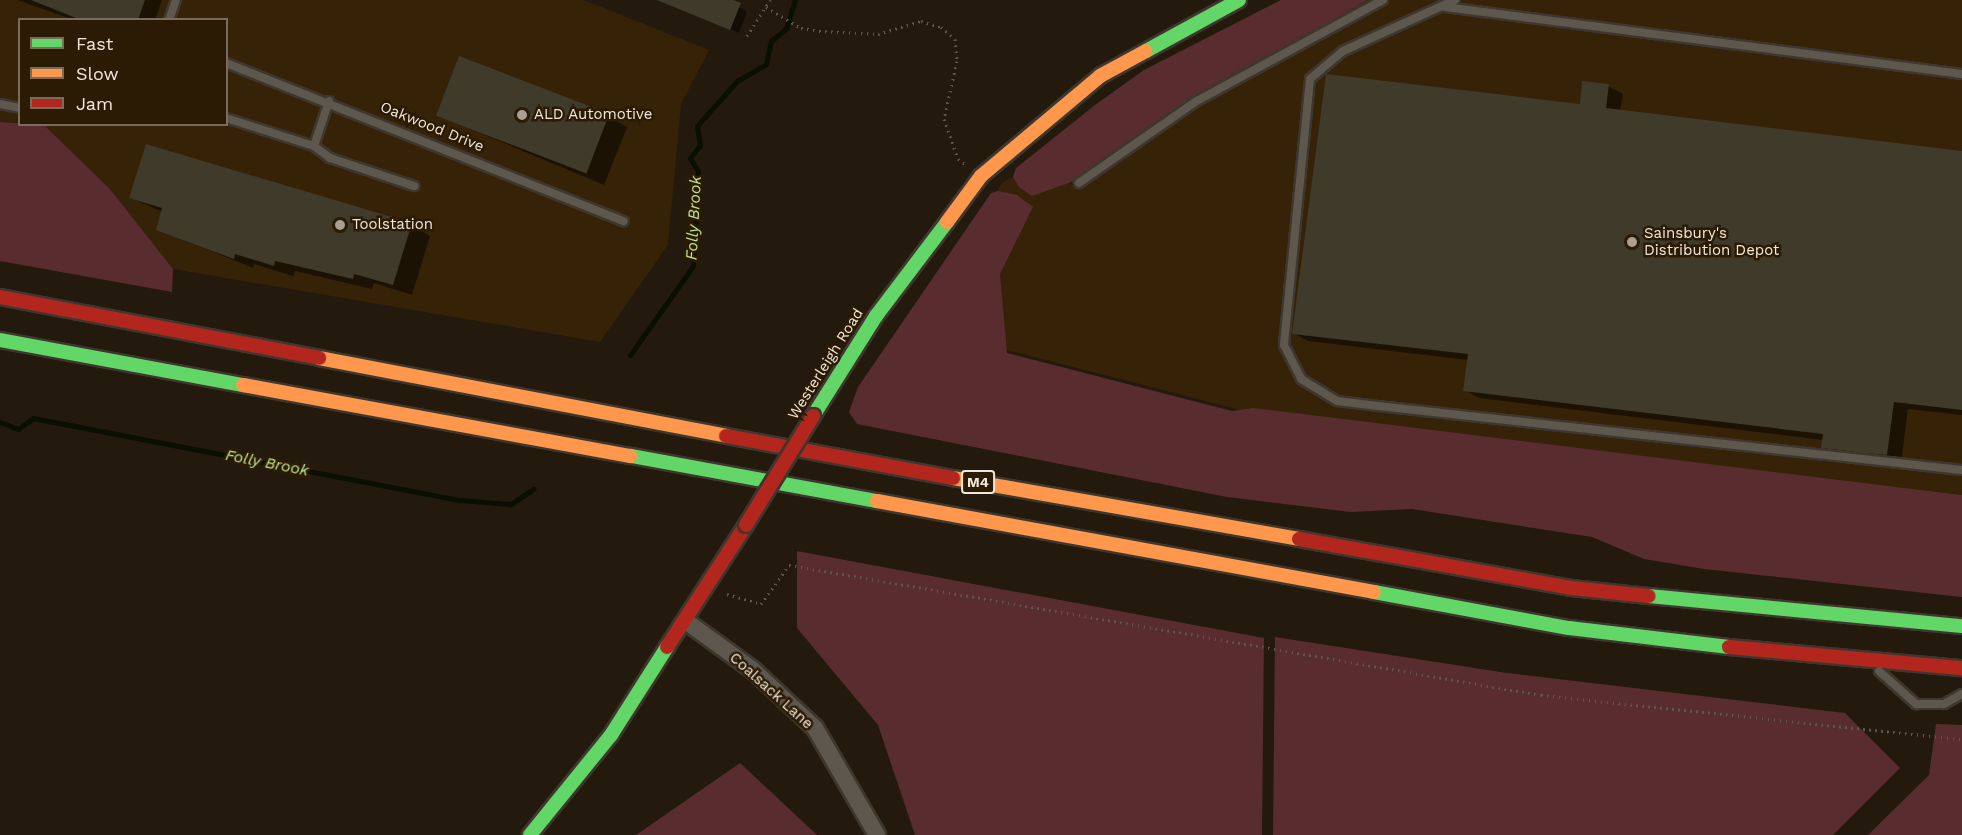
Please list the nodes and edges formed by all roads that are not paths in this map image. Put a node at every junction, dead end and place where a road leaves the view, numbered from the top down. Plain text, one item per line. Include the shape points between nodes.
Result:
1 (176, 0) edge
2 (1239, 0) edge
3 (1383, 0) edge
4 (1455, 0) edge
5 (1445, 7) junction
6 (170, 18) edge
7 (228, 64) edge
8 (1962, 74) edge
9 (329, 101) junction
10 (0, 104) edge
11 (18, 108) edge
12 (228, 119) edge
13 (314, 146) junction
14 (1079, 183) dead end
15 (414, 186) dead end
16 (624, 221) dead end
17 (0, 297) edge
18 (0, 340) edge
19 (1962, 470) edge
20 (687, 622) junction
21 (1962, 626) edge
22 (1869, 662) junction
23 (1962, 668) edge
24 (1962, 694) edge
25 (530, 835) edge
26 (877, 835) edge

1 - 6 lane
2 - 20 main road, Westerleigh Road, bridge via 1100,76 981,176 876,316
3 - 14 lane via 1187,107
4 - 5 lane
5 - 8 lane
5 - 19 lane via 1343,51 1310,79 1284,345 1290,363 1314,391 1337,401 1378,406
7 - 9 lane, Oakwood Drive
9 - 13 lane
9 - 16 lane, Oakwood Drive
10 - 11 lane
12 - 13 lane
13 - 15 lane via 330,158
17 - 21 main road, M4 via 809,452 1571,588
18 - 22 main road via 1569,628
20 - 25 main road, Westerleigh Road via 611,735
20 - 26 street, Coalsack Lane via 752,669 815,728
22 - 23 main road
22 - 24 lane via 1916,704 1944,704

